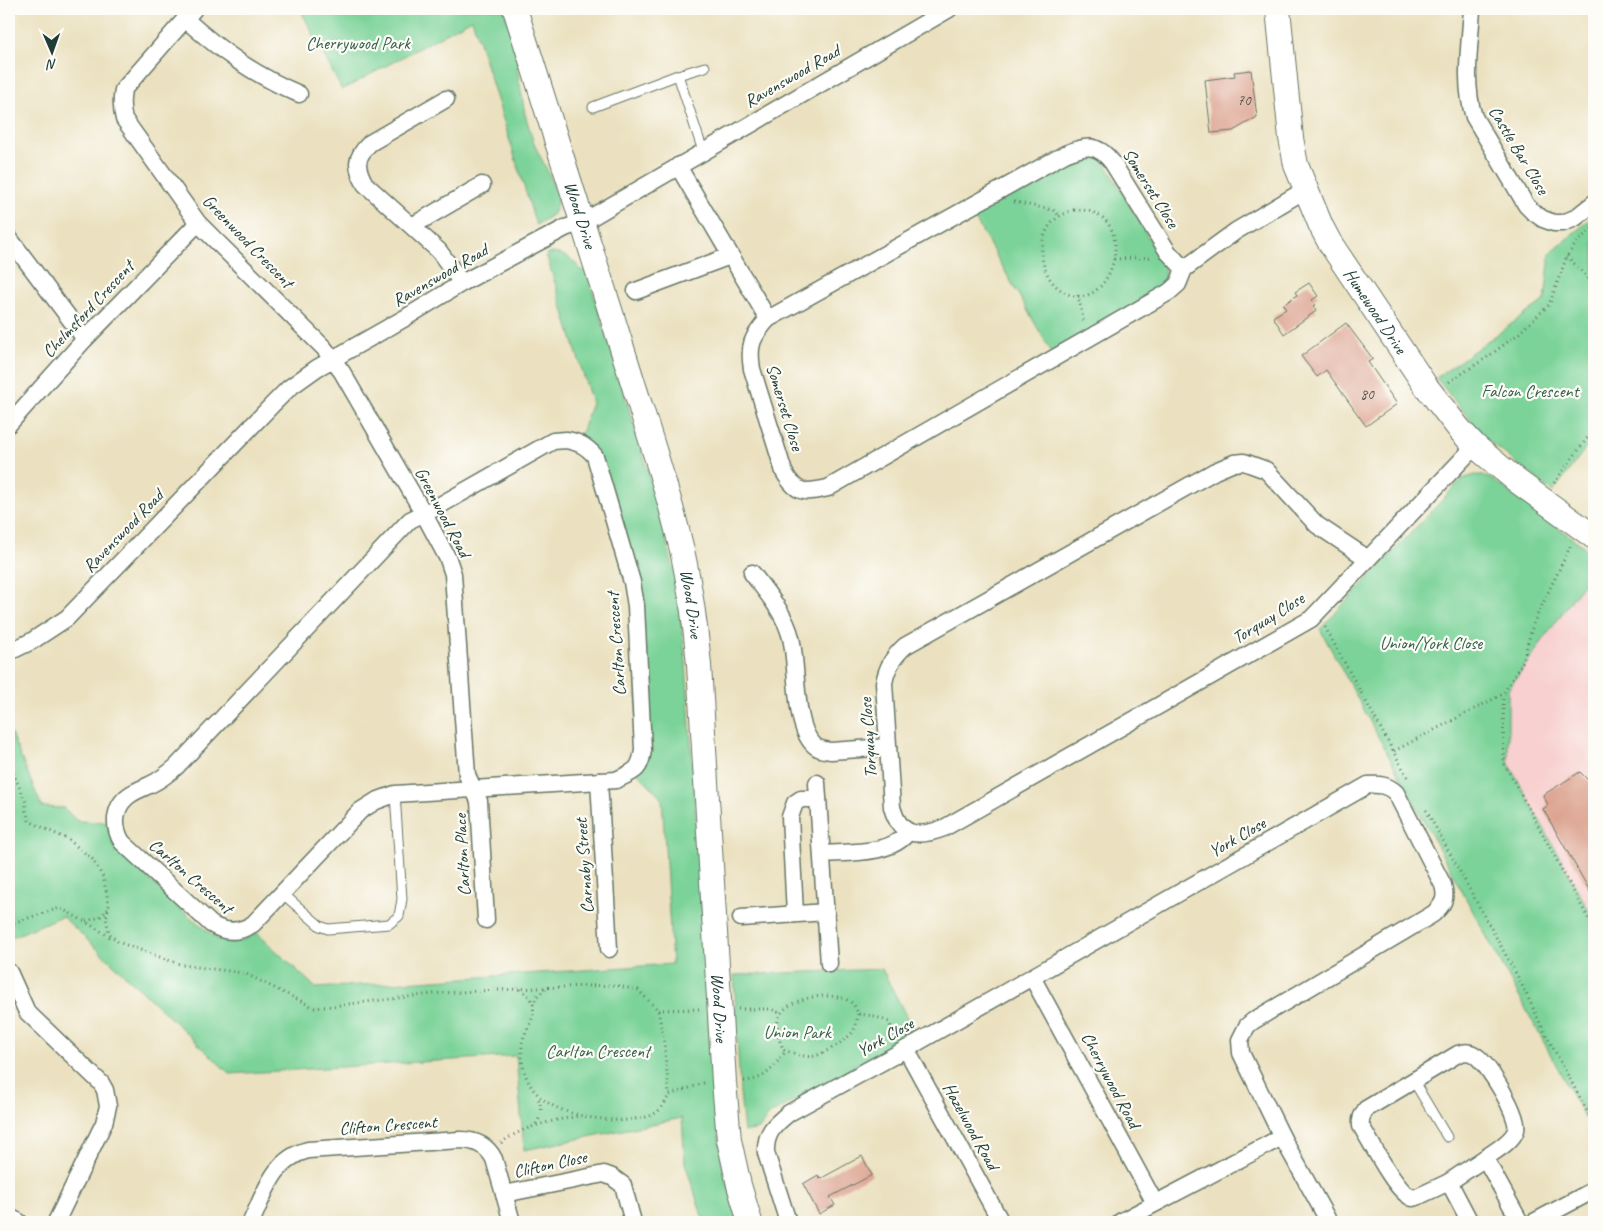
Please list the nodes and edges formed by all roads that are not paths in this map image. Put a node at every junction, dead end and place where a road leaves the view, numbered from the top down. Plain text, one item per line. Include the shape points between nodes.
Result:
1 (515, 9) edge
2 (950, 9) edge
3 (1472, 9) edge
4 (1279, 11) edge
5 (190, 14) edge
6 (705, 67) dead end
7 (678, 75) junction
8 (299, 94) dead end
9 (446, 100) dead end
10 (593, 108) dead end
11 (703, 151) junction
12 (678, 166) junction
13 (482, 185) dead end
14 (1305, 190) junction
15 (1594, 203) edge
16 (198, 222) junction
17 (583, 222) junction
18 (412, 226) junction
19 (9, 238) edge
20 (730, 256) junction
21 (1184, 269) junction
22 (462, 283) junction
23 (636, 290) dead end
24 (768, 319) junction
25 (85, 339) junction
26 (332, 360) junction
27 (9, 424) edge
28 (1475, 446) junction
29 (424, 514) junction
30 (1587, 532) edge
31 (1368, 558) junction
32 (752, 573) dead end
33 (9, 652) edge
34 (888, 747) junction
35 (599, 781) junction
36 (473, 789) junction
37 (395, 794) junction
38 (908, 832) junction
39 (822, 854) junction
40 (282, 893) junction
41 (826, 912) junction
42 (795, 914) junction
43 (741, 918) dead end
44 (486, 920) dead end
45 (609, 949) dead end
46 (829, 964) dead end
47 (9, 972) edge
48 (1032, 977) junction
49 (906, 1049) junction
50 (1413, 1080) junction
51 (1282, 1137) junction
52 (1446, 1137) dead end
53 (1485, 1158) junction
54 (1449, 1182) junction
55 (1594, 1190) edge
56 (504, 1194) junction
57 (1155, 1203) junction
58 (9, 1216) edge
59 (19, 1222) edge
60 (56, 1222) edge
61 (251, 1222) edge
62 (512, 1222) edge
63 (634, 1222) edge
64 (750, 1222) edge
65 (788, 1222) edge
66 (1001, 1222) edge
67 (1120, 1222) edge
68 (1329, 1222) edge
69 (1470, 1222) edge
70 (1520, 1222) edge
71 (1534, 1222) edge

1 - 17 street, Wood Drive
2 - 11 street, Ravenswood Road
3 - 15 street, Castle Bar Close via 1469,102 1474,118 1526,205 1542,219 1563,223
4 - 14 street, Humewood Drive via 1291,138
5 - 8 street via 213,44 270,82
5 - 16 street, Greenwood Crescent via 123,90 121,110 124,119
6 - 7 lane
7 - 10 lane
7 - 11 lane
9 - 18 street via 370,144 360,153 357,163 365,184
11 - 12 street, Ravenswood Road
12 - 17 street, Ravenswood Road
12 - 20 street
13 - 18 street
14 - 21 street, Somerset Close via 1236,231
14 - 28 street, Humewood Drive via 1330,243 1431,392
16 - 25 street, Chelmsford Crescent
16 - 26 street, Greenwood Crescent via 324,348
17 - 22 street, Ravenswood Road via 565,228
17 - 64 street, Wood Drive via 672,509 692,605 699,665 724,1089 730,1140
18 - 22 street via 439,251
19 - 25 street
20 - 23 street
20 - 24 street
21 - 24 street, Somerset Close via 1168,252 1103,150 1079,148
21 - 24 street, Somerset Close via 1178,284 1169,292 828,488 807,491 791,486 784,472 752,369 751,343 755,333
22 - 26 street, Ravenswood Road
25 - 27 street, Chelmsford Crescent
26 - 29 street, Greenwood Road
26 - 33 street, Ravenswood Road via 289,388 67,618 32,642
28 - 30 street, Humewood Drive via 1517,482
28 - 31 street, Torquay Close
29 - 35 street, Carlton Crescent via 553,441 577,442 594,456 632,582 636,606 643,750 635,771 616,780
29 - 36 street, Greenwood Road via 453,574 467,775
29 - 40 street, Carlton Crescent via 410,520 176,767 127,797 117,811 116,827 122,842 216,928 230,931 246,928
31 - 34 street, Torquay Close via 1317,525 1266,470 1234,462 905,646 891,662 884,683
31 - 38 street, Torquay Close via 1311,619 944,828 926,834
32 - 34 street via 776,606 791,638 799,708 808,739 823,750
34 - 38 street, Torquay Close via 892,807 899,824
35 - 36 street, Carlton Crescent
35 - 45 street, Carnaby Street
36 - 37 street, Carlton Crescent
36 - 44 street, Carlton Place via 479,801
37 - 40 street, Carlton Crescent via 360,811
37 - 40 lane via 402,899 395,921 328,928 320,926
38 - 39 street via 898,842 881,849
39 - 41 street
39 - 42 street via 817,791 795,803 790,816
41 - 42 street
41 - 46 street
42 - 43 street
47 - 60 street via 27,1012 95,1077 107,1097 104,1123
48 - 49 street, York Close
48 - 51 street, York Close via 1368,785 1391,788 1443,885 1445,900 1433,914 1247,1026 1240,1040 1241,1053
48 - 57 street, Cherrywood Road
49 - 65 street, York Close via 805,1104 774,1125 767,1138 766,1153
49 - 66 street, Hazelwood Road
50 - 52 lane
50 - 53 street via 1458,1054 1472,1053 1483,1062 1509,1102 1517,1124 1513,1136
50 - 54 street via 1366,1109 1361,1126 1395,1182 1409,1196 1417,1197
51 - 57 street
51 - 68 street
53 - 54 street
53 - 70 street
54 - 69 street
55 - 71 street
56 - 61 street, Clifton Crescent via 490,1151 472,1140 308,1150 287,1158 274,1173
56 - 62 street
56 - 63 street, Clifton Close via 604,1174 622,1186
57 - 67 street
58 - 59 street

